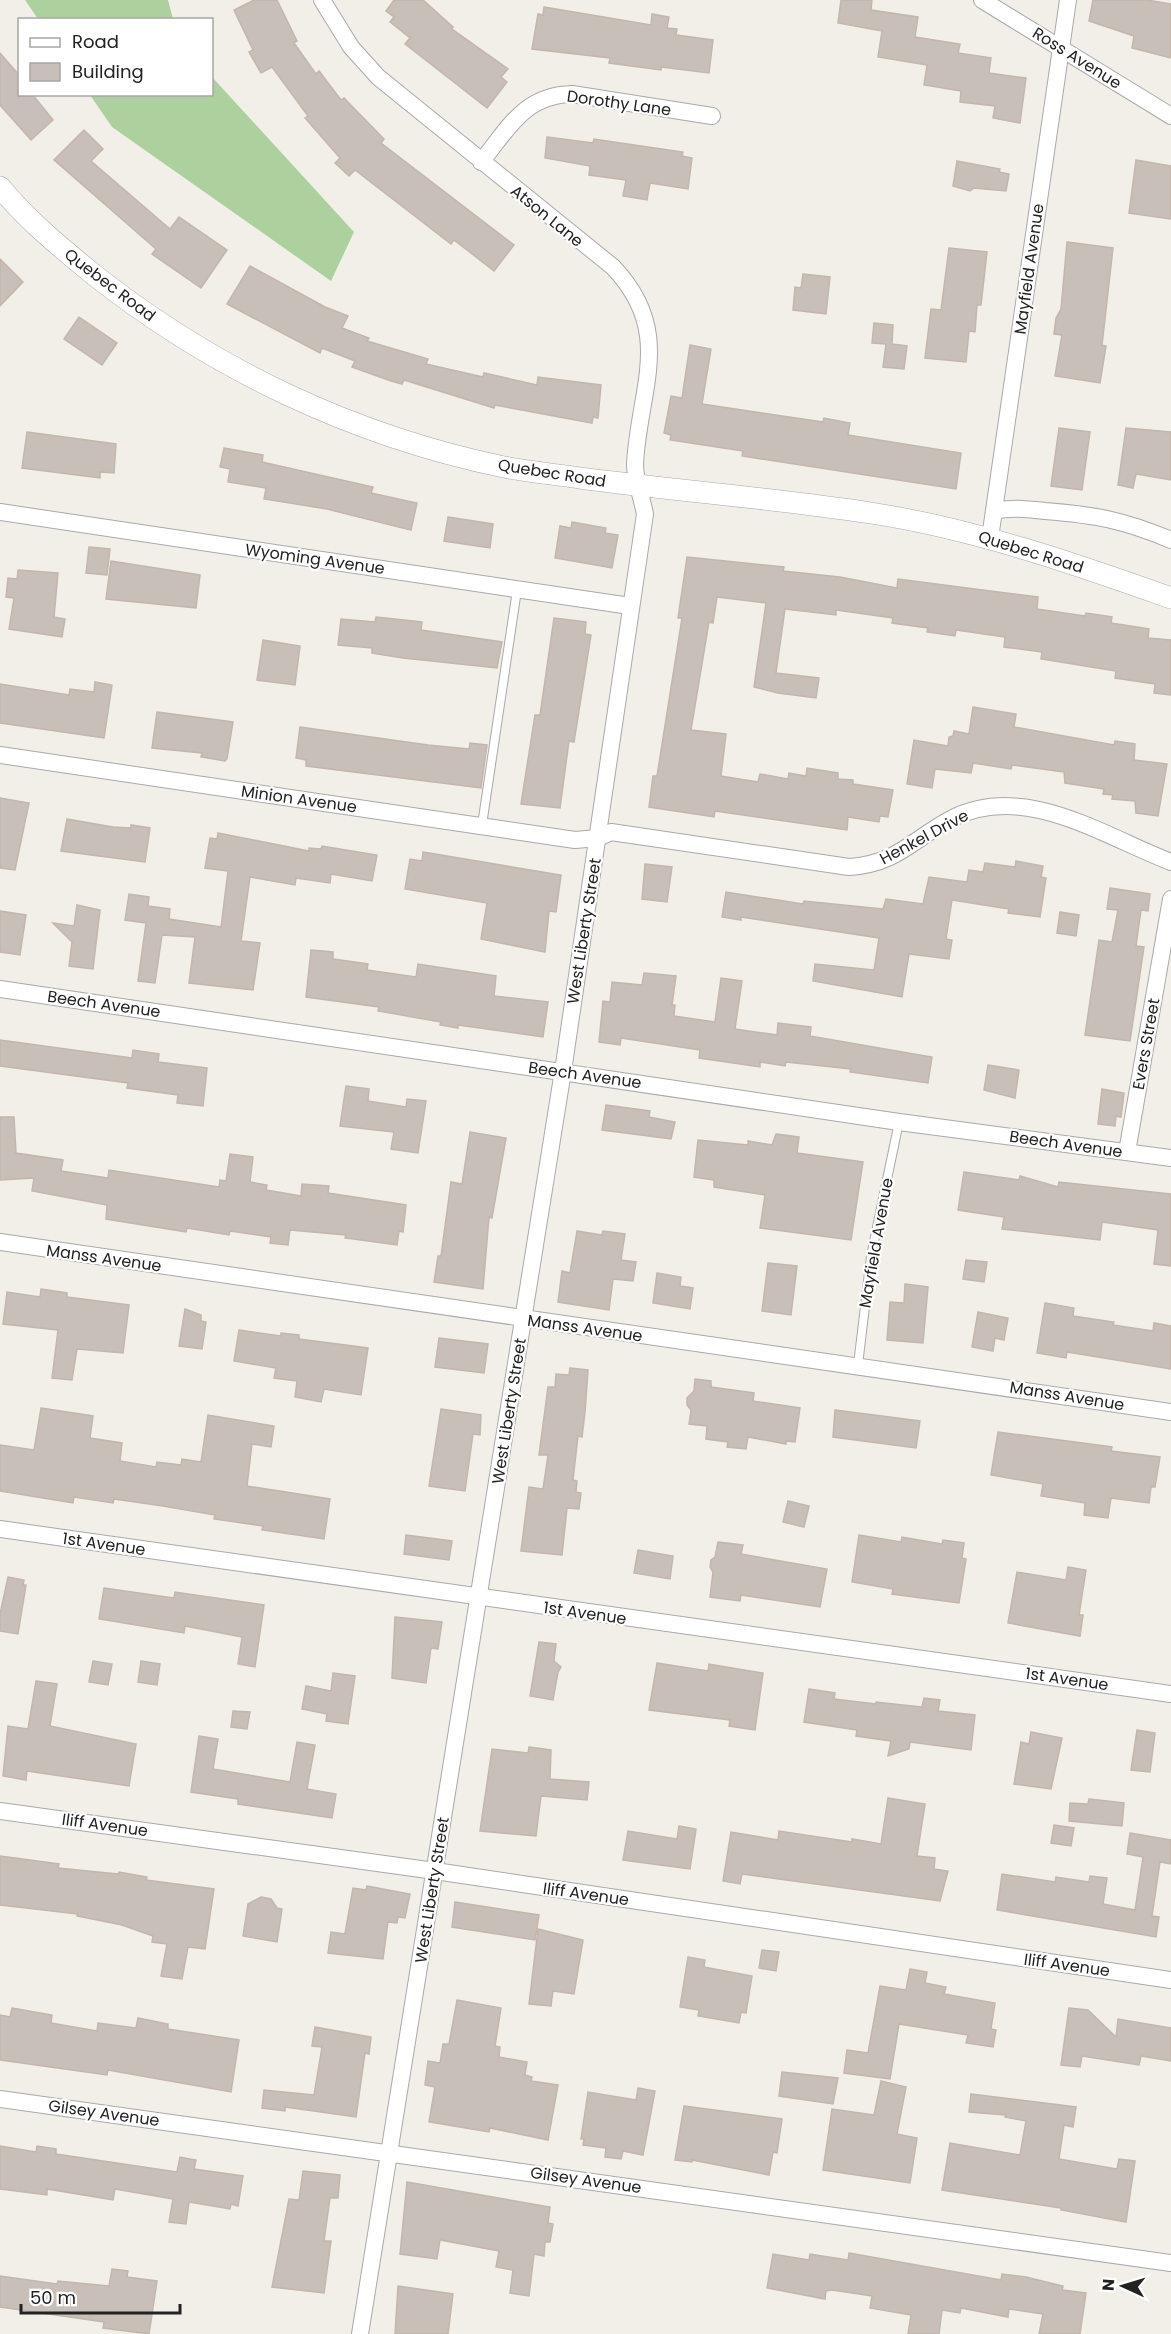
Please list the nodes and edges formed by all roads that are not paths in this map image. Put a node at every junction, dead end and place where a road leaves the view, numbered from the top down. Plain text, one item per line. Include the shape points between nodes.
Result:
1 (322, 0) edge
2 (982, 0) edge
3 (1068, 0) edge
4 (1060, 48) junction
5 (712, 116) dead end
6 (1171, 116) edge
7 (481, 162) junction
8 (0, 187) edge
9 (640, 486) junction
10 (994, 511) junction
11 (0, 512) edge
12 (990, 538) junction
13 (1171, 540) edge
14 (517, 590) junction
15 (1171, 598) edge
16 (630, 606) junction
17 (0, 755) edge
18 (482, 825) junction
19 (598, 838) junction
20 (1171, 862) edge
21 (1171, 899) edge
22 (0, 989) edge
23 (563, 1071) junction
24 (899, 1122) junction
25 (1127, 1152) junction
26 (1171, 1158) edge
27 (0, 1242) edge
28 (523, 1320) junction
29 (858, 1365) junction
30 (1171, 1412) edge
31 (0, 1529) edge
32 (480, 1598) junction
33 (1171, 1694) edge
34 (0, 1811) edge
35 (435, 1871) junction
36 (1171, 1980) edge
37 (0, 2099) edge
38 (390, 2152) junction
39 (1171, 2263) edge
40 (360, 2334) edge

1 - 7 street, Atson Lane via 351,47 378,77
2 - 4 street, Ross Avenue
3 - 4 street, Mayfield Avenue
4 - 6 street, Ross Avenue
4 - 10 street, Mayfield Avenue
5 - 7 street, Dorothy Lane via 556,94 528,107
7 - 9 street, Atson Lane via 613,267 638,299 650,338 635,466
8 - 9 street, Quebec Road via 63,250 124,299 240,372 302,402 440,452 507,467
9 - 12 street, Quebec Road via 872,513
9 - 16 street, West Liberty Street via 645,514
10 - 12 street, Mayfield Avenue
10 - 13 street, Quebec Road via 1008,508 1094,514 1128,522
11 - 14 street, Wyoming Avenue
12 - 15 street, Quebec Road
14 - 16 street, Wyoming Avenue
14 - 18 lane
16 - 19 street, West Liberty Street
17 - 18 street, Minion Avenue
18 - 19 street, Minion Avenue via 575,840
19 - 20 street, Henkel Drive via 612,832 858,866 883,861 907,850 954,818 982,808 1013,805 1053,813
19 - 23 street, West Liberty Street
21 - 25 street, Evers Street
22 - 23 street, Beech Avenue
23 - 24 street, Beech Avenue
23 - 28 street, West Liberty Street
24 - 25 street, Beech Avenue
24 - 29 lane, Mayfield Avenue via 871,1256
25 - 26 street, Beech Avenue
27 - 28 street, Manss Avenue
28 - 29 street, Manss Avenue
28 - 32 street, West Liberty Street
29 - 30 street, Manss Avenue
31 - 32 street, 1st Avenue
32 - 33 street, 1st Avenue
32 - 35 street, West Liberty Street
34 - 35 street, Iliff Avenue
35 - 36 street, Iliff Avenue
35 - 38 street, West Liberty Street
37 - 38 street, Gilsey Avenue
38 - 39 street, Gilsey Avenue
38 - 40 street, West Liberty Street

